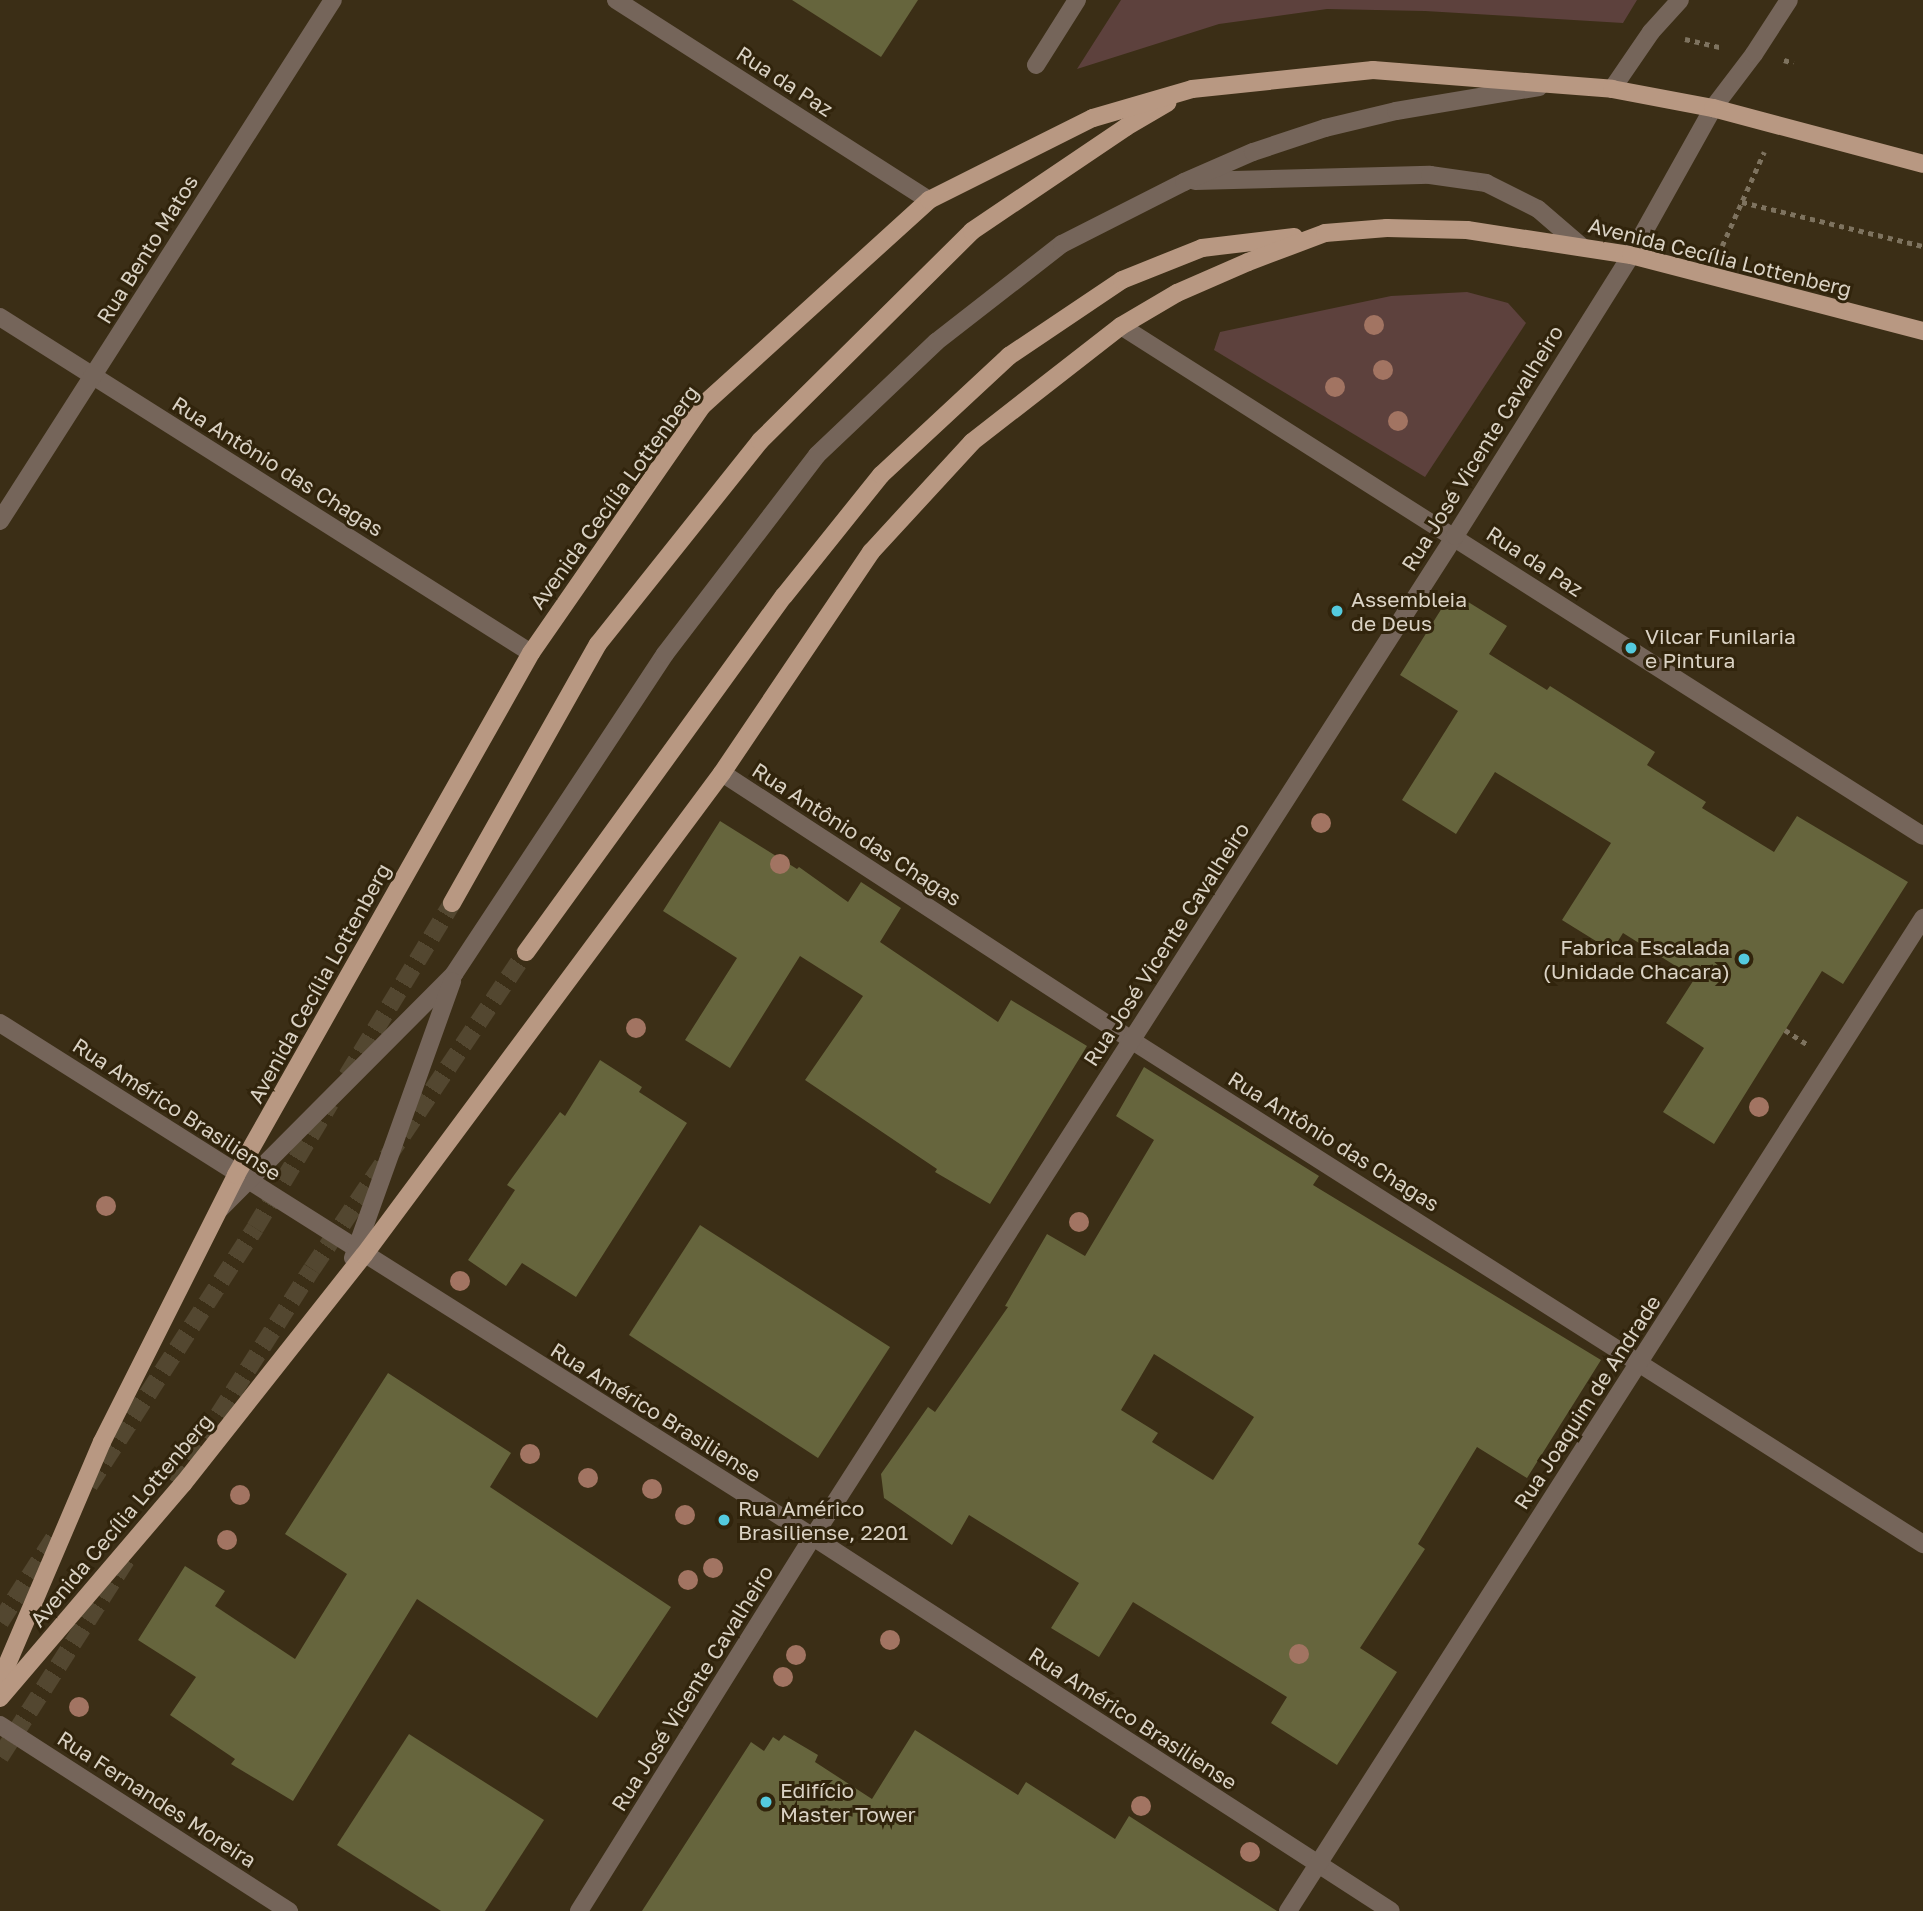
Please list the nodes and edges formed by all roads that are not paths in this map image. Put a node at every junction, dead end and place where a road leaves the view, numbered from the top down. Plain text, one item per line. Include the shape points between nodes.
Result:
1 (333, 0) edge
2 (616, 0) edge
3 (1077, 0) edge
4 (1681, 0) edge
5 (1789, 0) edge
6 (1036, 65) dead end
7 (1559, 83) junction
8 (1192, 89) junction
9 (1612, 89) junction
10 (1713, 108) junction
11 (1923, 164) edge
12 (1184, 182) junction
13 (929, 200) junction
14 (1325, 233) junction
15 (1582, 247) junction
16 (1631, 255) junction
17 (0, 317) edge
18 (1121, 326) junction
19 (1923, 331) edge
20 (93, 376) junction
21 (0, 521) edge
22 (1455, 536) junction
23 (531, 653) junction
24 (722, 773) junction
25 (1923, 836) edge
26 (452, 903) tunnel mouth
27 (1923, 918) edge
28 (526, 953) tunnel mouth
29 (454, 974) junction
30 (0, 1023) edge
31 (1131, 1040) junction
32 (242, 1179) junction
33 (360, 1252) junction
34 (1640, 1362) junction
35 (813, 1538) junction
36 (1923, 1544) edge
37 (0, 1681) edge
38 (0, 1699) edge
39 (0, 1725) edge
40 (1318, 1864) junction
41 (289, 1911) edge
42 (579, 1911) edge
43 (1288, 1911) edge
44 (1391, 1911) edge

1 - 20 street, Rua Bento Matos
2 - 13 street, Rua da Paz
3 - 6 street
4 - 9 street via 1651,32
5 - 10 street, Rua José Vicente Cavalheiro
7 - 8 main road, Avenida Cecília Lottenberg via 1373,70
7 - 9 main road, Avenida Cecília Lottenberg
7 - 12 street via 1325,128
8 - 13 main road, Avenida Cecília Lottenberg via 1093,118
8 - 26 main road via 1126,127 972,231 760,441 598,644
9 - 10 main road, Avenida Cecília Lottenberg
10 - 11 main road, Avenida Cecília Lottenberg
10 - 16 street, Rua José Vicente Cavalheiro
12 - 15 street via 1430,175 1486,183 1538,209
12 - 29 street via 1062,244 936,342 817,455 665,654
13 - 23 main road, Avenida Cecília Lottenberg via 702,407
14 - 15 main road, Avenida Cecília Lottenberg via 1387,228 1467,230
14 - 18 main road, Avenida Cecília Lottenberg via 1177,293
14 - 28 main road via 1202,248 1122,279 1009,356 881,475 785,596
15 - 16 main road, Avenida Cecília Lottenberg
16 - 19 main road, Avenida Cecília Lottenberg
16 - 22 street, Rua José Vicente Cavalheiro
17 - 20 street, Rua Antônio das Chagas
18 - 22 street, Rua da Paz
18 - 24 main road, Avenida Cecília Lottenberg via 972,442 871,552
20 - 21 street, Rua Bento Matos
20 - 23 street, Rua Antônio das Chagas
22 - 25 street, Rua da Paz
22 - 31 street, Rua José Vicente Cavalheiro
23 - 32 main road, Avenida Cecília Lottenberg
24 - 31 street, Rua Antônio das Chagas
24 - 33 main road, Avenida Cecília Lottenberg
27 - 34 street, Rua Joaquim de Andrade
29 - 32 street
29 - 33 street
30 - 32 street, Rua Américo Brasiliense
31 - 34 street, Rua Antônio das Chagas
31 - 35 street, Rua José Vicente Cavalheiro
32 - 33 street, Rua Américo Brasiliense
32 - 37 main road, Avenida Cecília Lottenberg via 220,1209 102,1443
33 - 35 street, Rua Américo Brasiliense
33 - 38 main road, Avenida Cecília Lottenberg via 345,1278 183,1484
34 - 36 street, Rua Antônio das Chagas
34 - 40 street, Rua Joaquim de Andrade
35 - 40 street, Rua Américo Brasiliense
35 - 42 street, Rua José Vicente Cavalheiro
39 - 41 street, Rua Fernandes Moreira
40 - 43 street, Rua Joaquim de Andrade
40 - 44 street, Rua Américo Brasiliense

